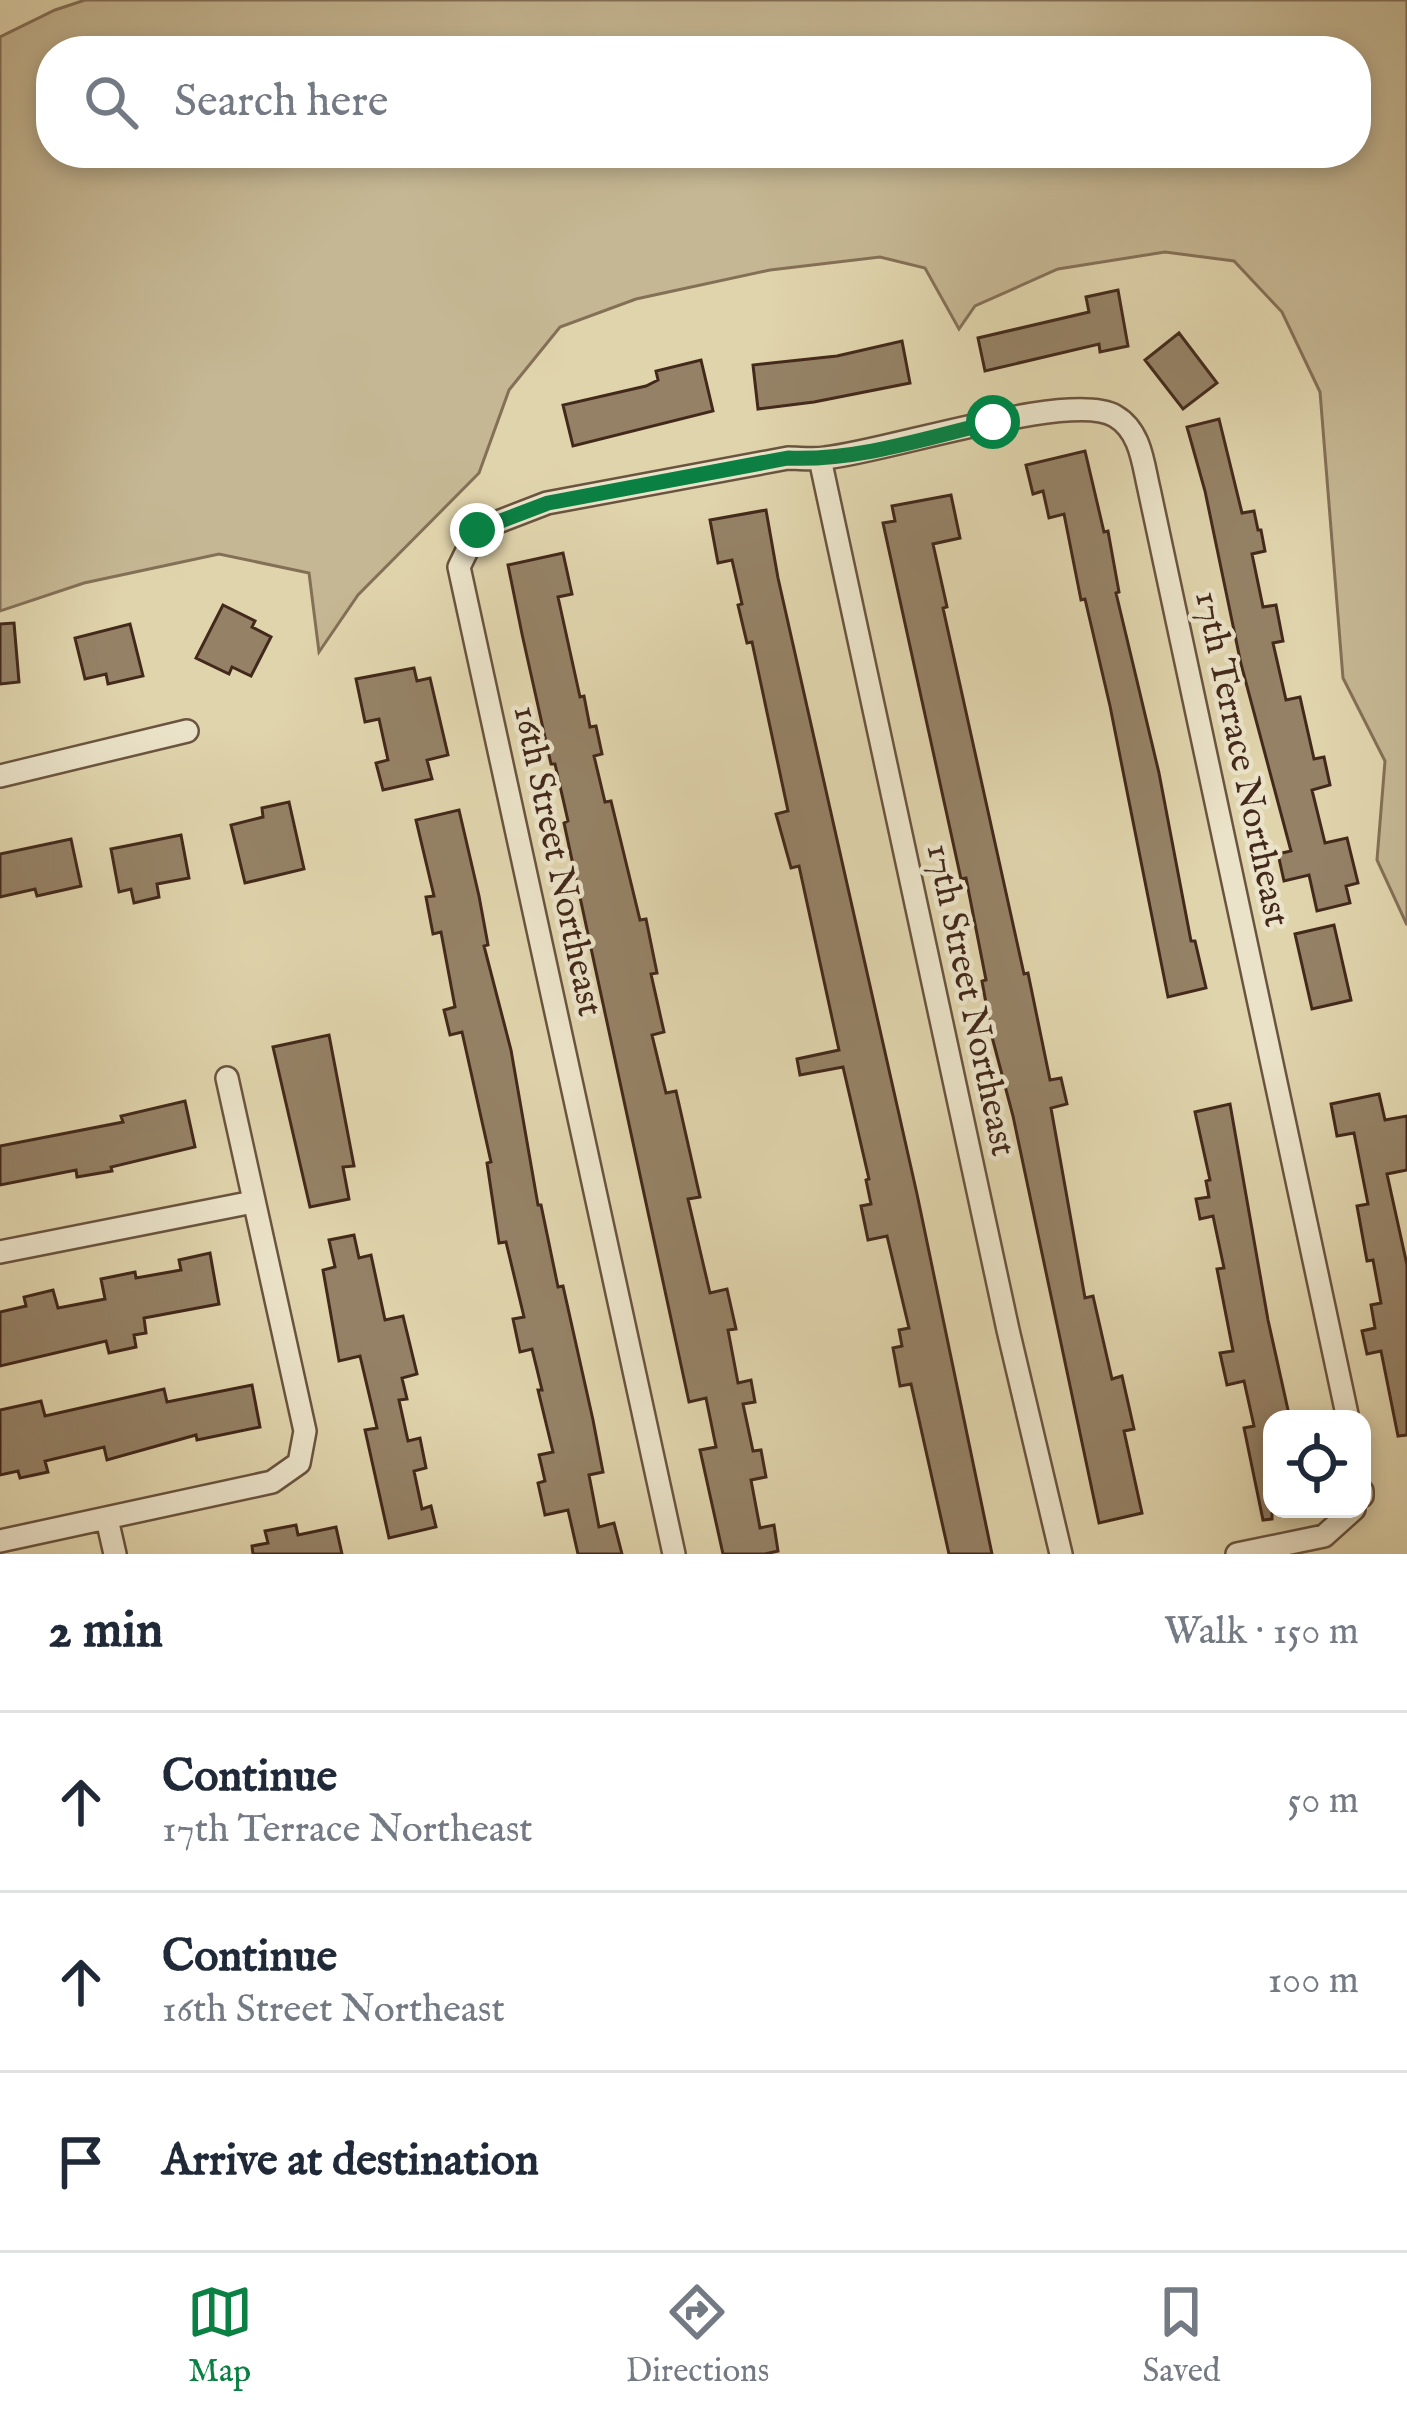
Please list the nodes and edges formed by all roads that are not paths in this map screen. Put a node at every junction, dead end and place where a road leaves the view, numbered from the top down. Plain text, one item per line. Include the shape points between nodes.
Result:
1 (820, 459) junction
2 (187, 730) dead end
3 (0, 776) edge
4 (227, 1078) dead end
5 (253, 1202) junction
6 (0, 1252) edge
7 (1346, 1410) edge
8 (1344, 1518) edge
9 (107, 1519) junction
10 (0, 1541) edge
11 (115, 1554) edge
12 (674, 1554) edge
13 (1061, 1554) edge
14 (1237, 1554) edge

1 - 7 street, 17th Terrace Northeast via 1007,418 1096,408 1137,438
1 - 12 street, 16th Street Northeast via 788,458 548,503 477,530 459,568
1 - 13 street, 17th Street Northeast
2 - 3 street
4 - 5 street
5 - 6 street
5 - 9 street via 305,1431 299,1463 272,1482
8 - 14 street via 1324,1535
9 - 10 street
9 - 11 street

